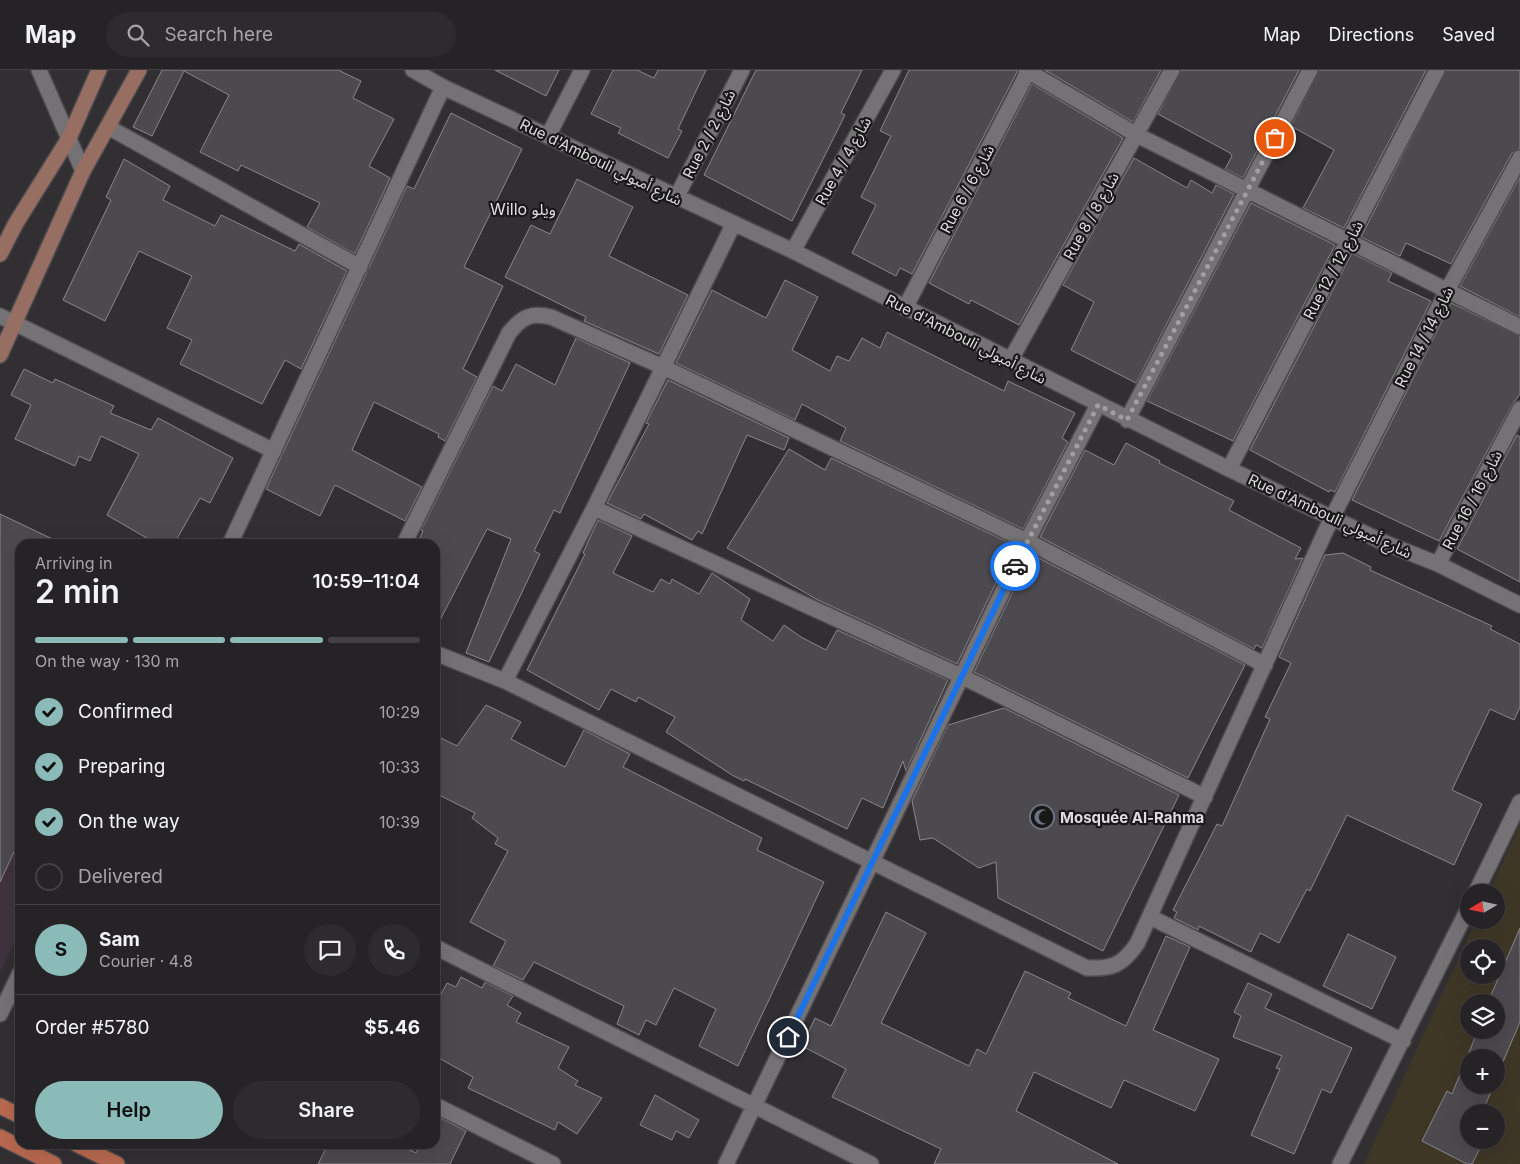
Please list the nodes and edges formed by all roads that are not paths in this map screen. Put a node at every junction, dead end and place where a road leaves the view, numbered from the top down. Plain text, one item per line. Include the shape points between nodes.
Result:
1 (39, 70) edge
2 (99, 70) edge
3 (139, 70) edge
4 (412, 70) edge
5 (582, 70) edge
6 (742, 70) edge
7 (893, 70) edge
8 (1028, 70) edge
9 (1172, 70) edge
10 (1310, 70) edge
11 (1437, 70) edge
12 (443, 87) junction
13 (108, 127) junction
14 (1137, 134) junction
15 (548, 136) junction
16 (69, 138) junction
17 (1520, 158) edge
18 (83, 171) junction
19 (1249, 189) junction
20 (676, 198) junction
21 (733, 225) junction
22 (1347, 242) junction
23 (793, 252) junction
24 (0, 254) edge
25 (360, 267) junction
26 (1448, 289) junction
27 (905, 308) junction
28 (0, 316) edge
29 (15, 323) junction
30 (1520, 327) edge
31 (0, 355) edge
32 (1010, 361) junction
33 (663, 367) junction
34 (1098, 405) junction
35 (1520, 409) edge
36 (1127, 420) junction
37 (274, 451) junction
38 (1229, 469) junction
39 (594, 508) junction
40 (1332, 518) junction
41 (232, 539) edge
42 (406, 539) edge
43 (1027, 541) junction
44 (1438, 564) junction
45 (1520, 605) edge
46 (440, 656) edge
47 (1265, 665) junction
48 (963, 677) junction
49 (505, 681) junction
50 (1205, 796) junction
51 (1520, 802) edge
52 (872, 861) junction
53 (1480, 884) edge
54 (1150, 917) junction
55 (1460, 925) edge
56 (440, 950) edge
57 (15, 983) edge
58 (0, 1014) edge
59 (1403, 1041) junction
60 (0, 1106) edge
61 (754, 1107) junction
62 (440, 1108) edge
63 (15, 1114) edge
64 (0, 1137) edge
65 (15, 1144) edge
66 (24, 1149) edge
67 (86, 1149) edge
68 (54, 1164) edge
69 (118, 1164) edge
70 (553, 1164) edge
71 (726, 1164) edge
72 (871, 1164) edge
73 (1340, 1164) edge

1 - 16 street
2 - 16 main road
3 - 13 main road
4 - 12 street, Rue d'Ambouli شارع أمبولي
5 - 15 street
6 - 20 street, Rue 2 / شارع 2
7 - 23 street, Rue 4 / شارع 4
8 - 14 street
8 - 27 street, Rue 6 / شارع 6
9 - 14 street, Rue 8 / شارع 8
10 - 19 street
11 - 22 street, Rue 12 / شارع 12
12 - 15 street, Rue d'Ambouli شارع أمبولي
12 - 25 street
13 - 18 main road
13 - 25 street
14 - 19 street
14 - 32 street, Rue 8 / شارع 8
15 - 20 street, Rue d'Ambouli شارع أمبولي
16 - 18 street
16 - 24 main road
17 - 26 street, Rue 14 / شارع 14
18 - 29 main road
19 - 22 street
19 - 36 street
20 - 21 street, Rue d'Ambouli شارع أمبولي
21 - 23 street, Rue d'Ambouli شارع أمبولي
21 - 33 street
22 - 26 street
22 - 38 street, Rue 12 / شارع 12
23 - 27 street, Rue d'Ambouli شارع أمبولي
25 - 37 street
26 - 30 street
26 - 40 street, Rue 14 / شارع 14
27 - 32 street, Rue d'Ambouli شارع أمبولي
28 - 29 street
29 - 31 main road
29 - 37 street
32 - 34 street, Rue d'Ambouli شارع أمبولي
33 - 39 street
33 - 42 street via 551,318 537,314 520,319 509,333
33 - 43 street
34 - 36 street, Rue d'Ambouli شارع أمبولي
34 - 43 street
35 - 44 street, Rue 16 / شارع 16
36 - 38 street, Rue d'Ambouli شارع أمبولي
37 - 41 street
38 - 40 street, Rue d'Ambouli شارع أمبولي
39 - 48 street
39 - 49 street
40 - 44 street, Rue d'Ambouli شارع أمبولي
40 - 47 street, Rue 14 / شارع 14
43 - 47 street
43 - 48 street
44 - 45 street, Rue d'Ambouli شارع أمبولي
46 - 49 street, Rue 14 / شارع 14
47 - 50 street, Rue 14 / شارع 14
48 - 50 street
48 - 52 street
49 - 52 street, Rue 14 / شارع 14
50 - 54 street, Rue 14 / شارع 14
51 - 53 street
52 - 54 street, Rue 14 / شارع 14 via 1087,968 1107,969 1126,958
52 - 61 street
54 - 59 street
55 - 59 street
56 - 61 street
57 - 58 street
59 - 73 street
60 - 63 main road
61 - 71 street
61 - 72 street
62 - 70 street
64 - 65 main road
66 - 68 main road
67 - 69 main road

